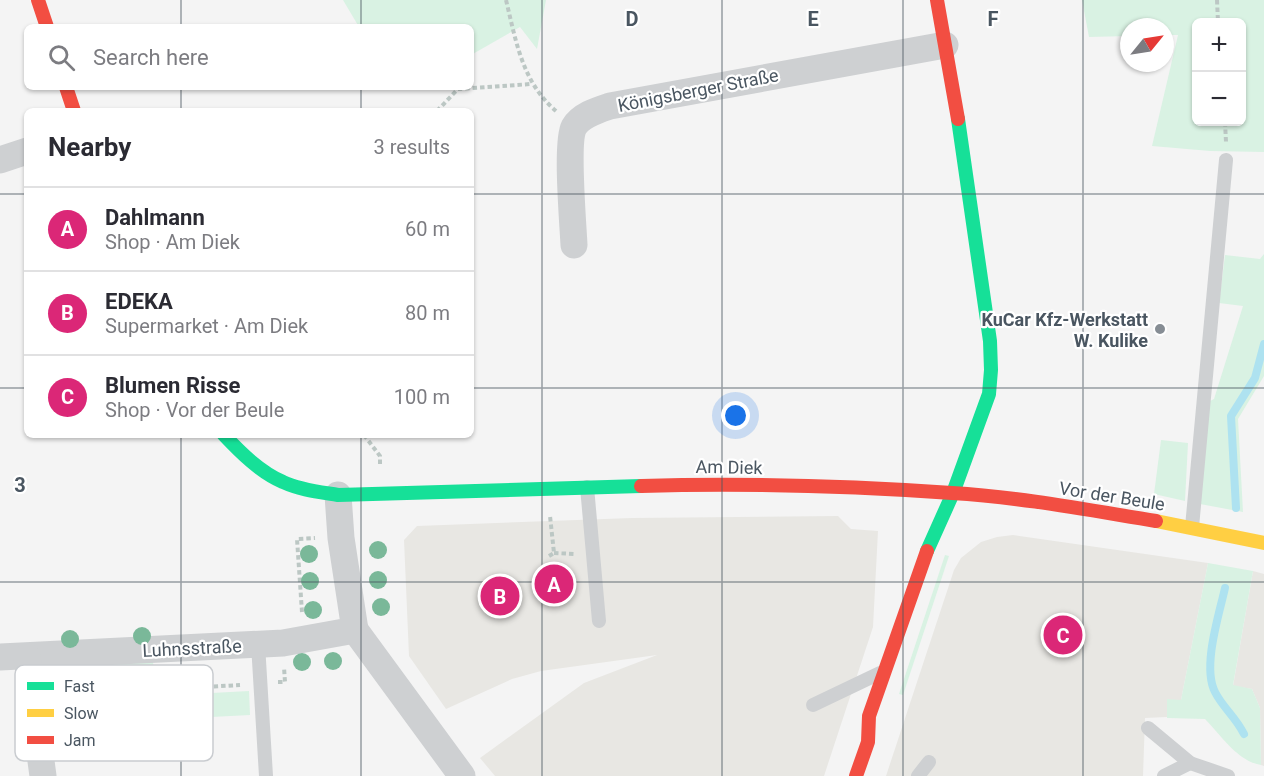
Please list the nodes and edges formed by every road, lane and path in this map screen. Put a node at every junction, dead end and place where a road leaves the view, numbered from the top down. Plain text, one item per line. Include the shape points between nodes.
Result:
1 (38, 0) edge
2 (506, 0) edge
3 (937, 0) edge
4 (1217, 0) edge
5 (1218, 18) edge
6 (46, 24) edge
7 (945, 45) junction
8 (532, 84) junction
9 (474, 88) edge
10 (67, 90) edge
11 (457, 90) edge
12 (73, 108) edge
13 (440, 108) edge
14 (574, 127) junction
15 (24, 152) edge
16 (0, 160) edge
17 (1226, 160) dead end
18 (574, 245) dead end
19 (227, 438) edge
20 (587, 487) junction
21 (953, 493) junction
22 (338, 495) junction
23 (550, 516) dead end
24 (1192, 527) junction
25 (340, 538) junction
26 (1264, 543) edge
27 (549, 556) dead end
28 (599, 621) dead end
29 (355, 630) junction
30 (270, 644) junction
31 (0, 657) edge
32 (27, 657) junction
33 (28, 665) edge
34 (885, 671) junction
35 (285, 682) dead end
36 (261, 683) junction
37 (213, 686) edge
38 (813, 705) dead end
39 (1148, 728) dead end
40 (41, 761) edge
41 (929, 762) dead end
42 (1190, 763) junction
43 (457, 769) edge
44 (857, 775) edge
45 (43, 776) edge
46 (267, 776) edge
47 (872, 776) edge
48 (918, 776) edge
49 (1164, 776) edge
50 (1228, 776) edge

1 - 6 main road
2 - 8 path via 521,59
3 - 7 main road
4 - 5 path
7 - 14 street, Königsberger Straße via 610,106 590,113
7 - 21 main road via 992,370 989,394
8 - 9 path
8 - 14 path
10 - 12 main road
11 - 13 path
14 - 18 street
15 - 16 street
17 - 24 lane
19 - 22 main road, Am Diek via 244,456 282,482
20 - 21 main road, Am Diek via 711,484
20 - 22 main road, Am Diek
20 - 28 lane
21 - 24 main road, Vor der Beule
21 - 34 main road via 932,537
22 - 25 street
23 - 27 path via 554,553
24 - 26 main road, Vor der Beule
25 - 29 street
25 - 30 path via 297,538 303,612 281,625
29 - 30 street, Luhnsstraße
29 - 43 street
30 - 32 street, Luhnsstraße
30 - 36 lane
31 - 32 street, Luhnsstraße
32 - 33 street
34 - 38 lane
34 - 44 main road via 869,716 868,742
35 - 36 path
36 - 37 path
36 - 46 lane
39 - 42 lane
40 - 45 street
41 - 48 lane
42 - 49 lane
42 - 50 lane
44 - 47 lane

